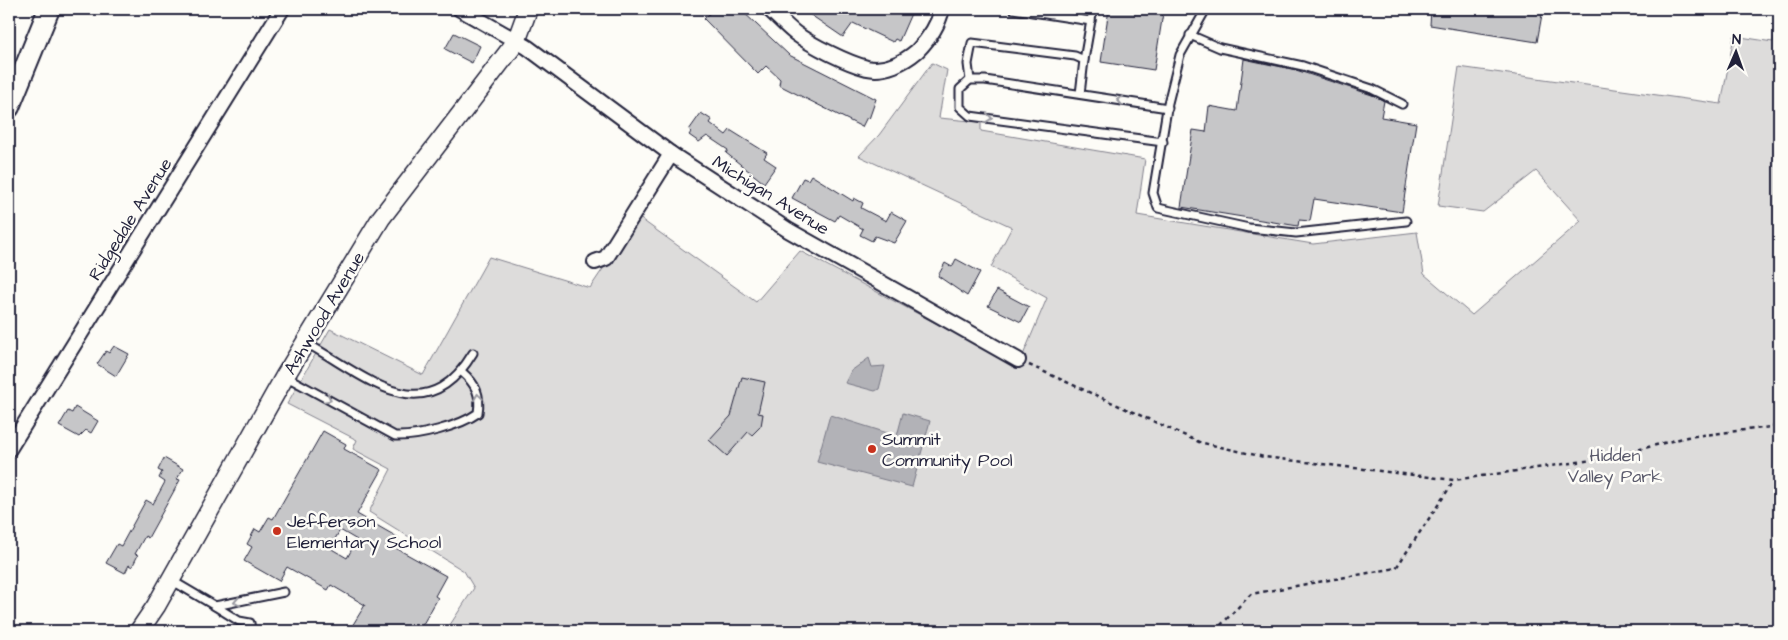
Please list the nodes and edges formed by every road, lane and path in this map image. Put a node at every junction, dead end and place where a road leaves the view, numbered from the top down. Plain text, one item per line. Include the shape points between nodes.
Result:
1 (49, 9) edge
2 (282, 9) edge
3 (460, 9) edge
4 (528, 9) edge
5 (769, 9) edge
6 (942, 9) edge
7 (1013, 9) edge
8 (1093, 9) edge
9 (1206, 9) edge
10 (1091, 21) junction
11 (1190, 35) junction
12 (516, 42) junction
13 (1084, 60) junction
14 (970, 80) junction
15 (1080, 94) junction
16 (1402, 104) dead end
17 (9, 106) edge
18 (1168, 108) junction
19 (1163, 142) junction
20 (671, 154) junction
21 (1406, 221) dead end
22 (595, 262) dead end
23 (306, 343) junction
24 (473, 353) dead end
25 (1018, 360) joint
26 (462, 372) junction
27 (285, 376) junction
28 (1779, 426) edge
29 (9, 449) edge
30 (1454, 480) junction
31 (171, 580) junction
32 (284, 592) dead end
33 (215, 606) junction
34 (250, 627) edge
35 (139, 631) edge
36 (1215, 631) edge

1 - 17 main road
2 - 29 street, Ridgedale Avenue
3 - 12 street, Michigan Avenue
4 - 12 street, Ashwood Avenue
5 - 6 street via 795,33 833,54 869,68 895,66 912,55 926,42 939,22
7 - 10 lane
8 - 10 lane
9 - 11 lane
10 - 13 lane
11 - 16 lane via 1220,48 1303,66 1372,89
11 - 18 lane via 1180,55
12 - 20 street, Michigan Avenue
12 - 23 street, Ashwood Avenue via 381,218
13 - 14 lane via 1075,56 972,43 968,64
13 - 15 lane
14 - 15 lane
14 -> 19 lane via 960,89 960,107 970,116
18 -> 15 lane
18 - 19 lane
19 - 21 lane via 1153,192 1158,208 1249,228 1296,234
20 - 22 street via 606,258
20 - 25 street, Michigan Avenue via 788,230
23 - 26 lane via 391,392 411,396 432,392
23 - 27 street, Ashwood Avenue
24 - 26 lane
25 - 30 path via 1198,442 1264,457
27 -> 26 lane via 395,436 409,437 470,419 478,413 478,390
27 - 31 street, Ashwood Avenue
28 - 30 path via 1687,437 1606,458
30 - 36 path via 1396,568 1251,594
31 - 33 lane
31 - 35 street, Ashwood Avenue
32 -> 33 lane
33 - 34 lane

